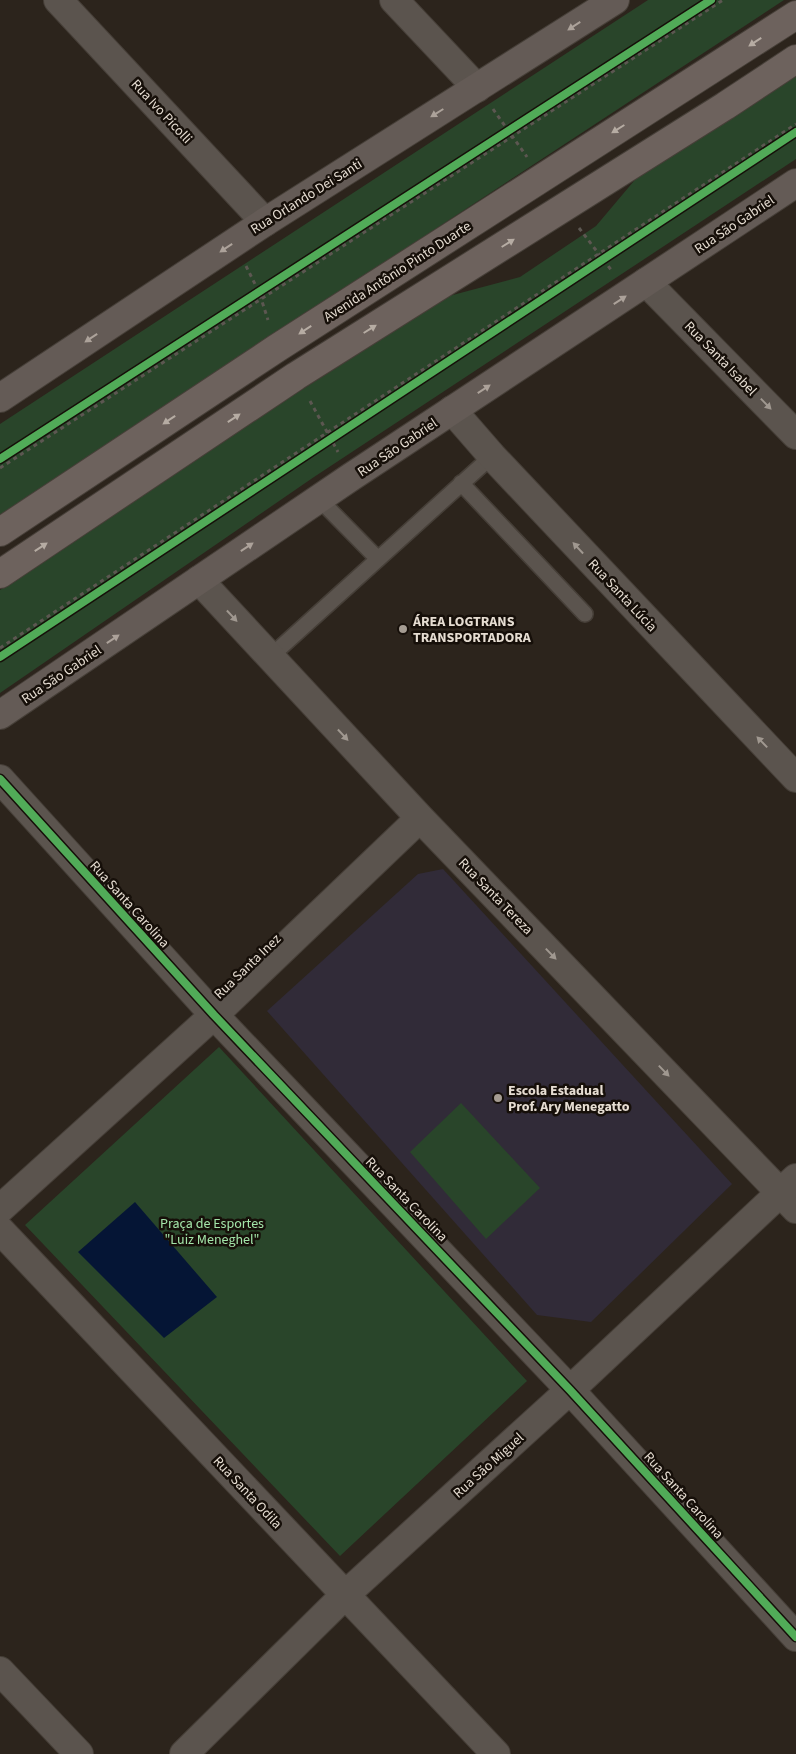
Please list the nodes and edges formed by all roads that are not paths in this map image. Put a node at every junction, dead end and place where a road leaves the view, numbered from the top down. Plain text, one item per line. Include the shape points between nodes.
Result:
1 (58, 0) edge
2 (394, 0) edge
3 (615, 0) edge
4 (796, 15) edge
5 (796, 59) edge
6 (477, 88) junction
7 (796, 183) edge
8 (265, 222) junction
9 (646, 282) junction
10 (0, 398) edge
11 (452, 410) junction
12 (796, 435) edge
13 (492, 456) junction
14 (461, 483) junction
15 (319, 499) junction
16 (0, 532) edge
17 (378, 558) junction
18 (0, 574) edge
19 (199, 580) junction
20 (585, 614) dead end
21 (270, 657) junction
22 (0, 715) edge
23 (0, 778) edge
24 (796, 778) edge
25 (420, 818) junction
26 (214, 1015) junction
27 (791, 1193) edge
28 (0, 1209) edge
29 (0, 1230) edge
30 (570, 1390) junction
31 (345, 1595) junction
32 (796, 1637) edge
33 (0, 1671) edge
34 (79, 1754) edge
35 (184, 1754) edge
36 (496, 1754) edge

1 - 8 street, Rua Ivo Picolli
2 - 6 street
3 -> 6 main road, Rua Orlando Dei Santi
4 -> 16 main road, Avenida Antônio Pinto Duarte via 285,342
18 -> 5 main road via 305,371
6 -> 8 main road, Rua Orlando Dei Santi
7 - 9 main road, Rua São Gabriel
8 -> 10 main road, Rua Orlando Dei Santi
11 -> 9 main road, Rua São Gabriel
9 -> 12 street, Rua Santa Isabel
11 - 13 street, Rua Santa Lúcia
11 - 15 main road, Rua São Gabriel
13 - 14 lane
24 -> 13 street, Rua Santa Lúcia
14 - 17 lane
14 - 20 lane
15 - 17 lane
19 -> 15 main road, Rua São Gabriel
17 - 21 lane
19 -> 21 street, Rua Santa Tereza
22 -> 19 main road, Rua São Gabriel
21 -> 25 street, Rua Santa Tereza
23 - 26 street, Rua Santa Carolina
25 - 26 street, Rua Santa Inez
25 -> 27 street, Rua Santa Tereza
26 - 28 street, Rua Santa Inez
26 - 30 street, Rua Santa Carolina
27 - 30 street, Rua São Miguel
29 - 31 street, Rua Santa Odila
30 - 31 street, Rua São Miguel
30 - 32 street, Rua Santa Carolina
31 - 35 street, Rua São Miguel
31 - 36 street, Rua Santa Odila
33 - 34 street

